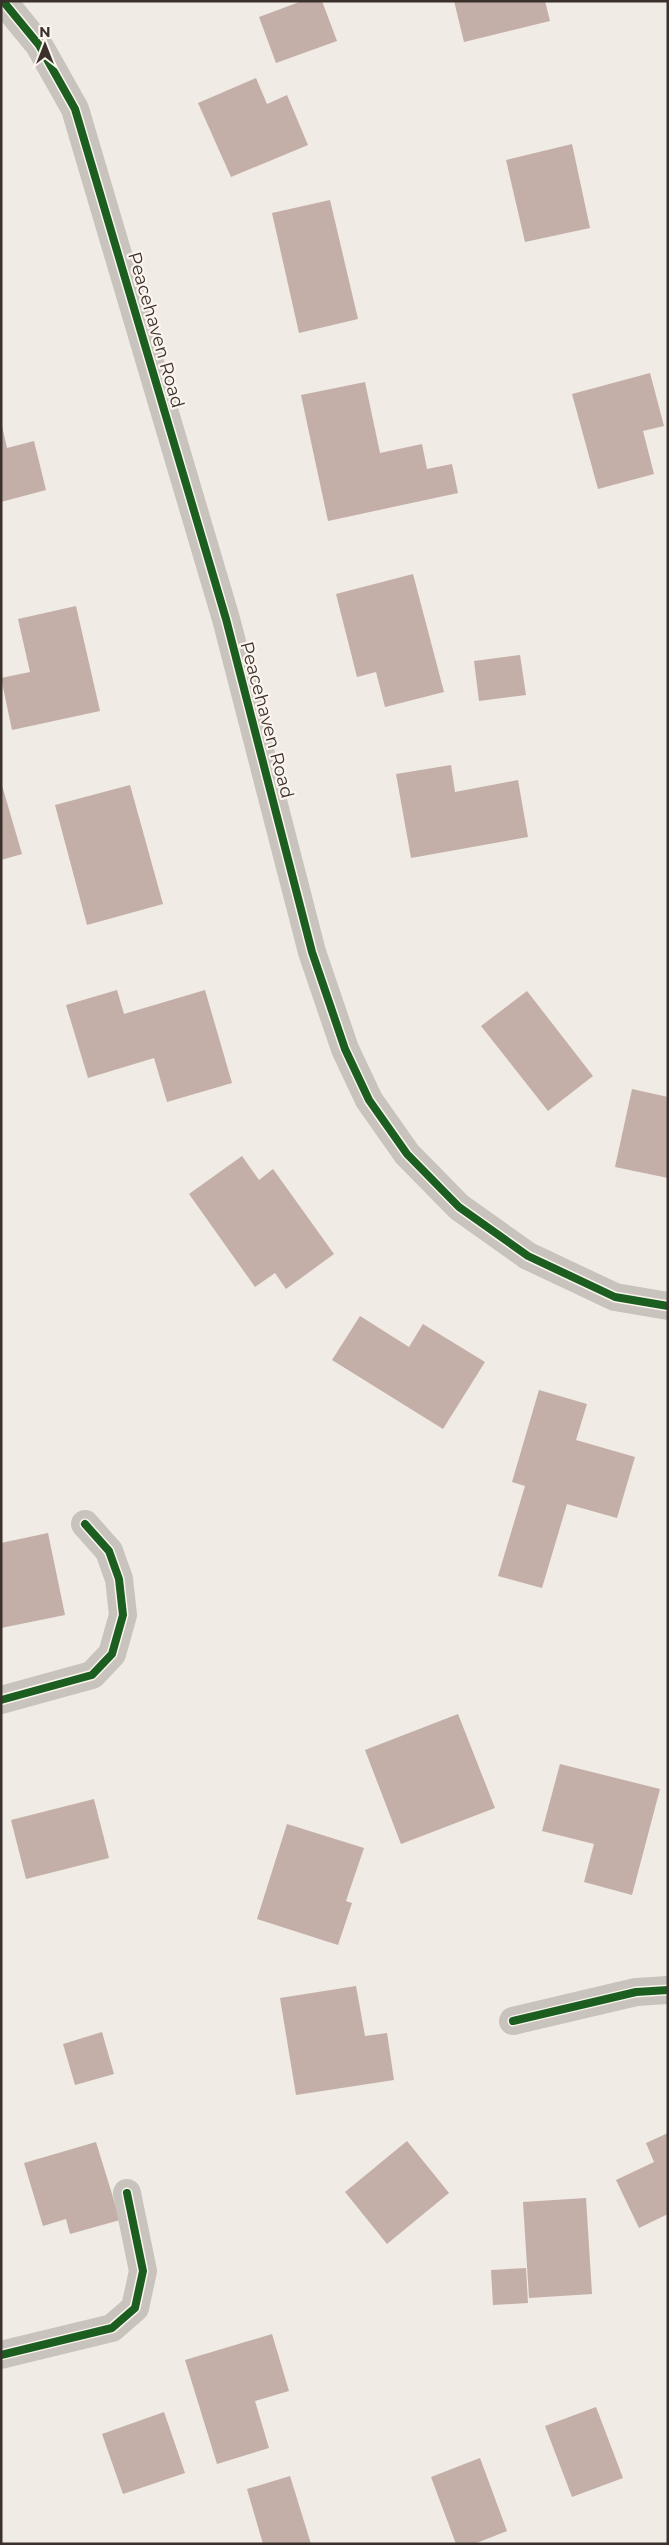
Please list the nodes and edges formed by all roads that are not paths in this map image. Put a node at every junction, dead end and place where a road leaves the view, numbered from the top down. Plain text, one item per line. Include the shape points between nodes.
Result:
1 (3, 1) edge
2 (668, 1306) edge
3 (85, 1524) dead end
4 (1, 1700) edge
5 (668, 1990) edge
6 (513, 2021) dead end
7 (127, 2193) dead end
8 (1, 2355) edge

1 - 2 street, Peacehaven Road via 39,45 75,109 226,619 312,952 344,1049 369,1100 407,1154 459,1207 528,1256 615,1297
3 - 4 street via 109,1551 119,1579 123,1615 112,1654 92,1675
5 - 6 street via 636,1992
7 - 8 street via 143,2271 135,2308 112,2328

